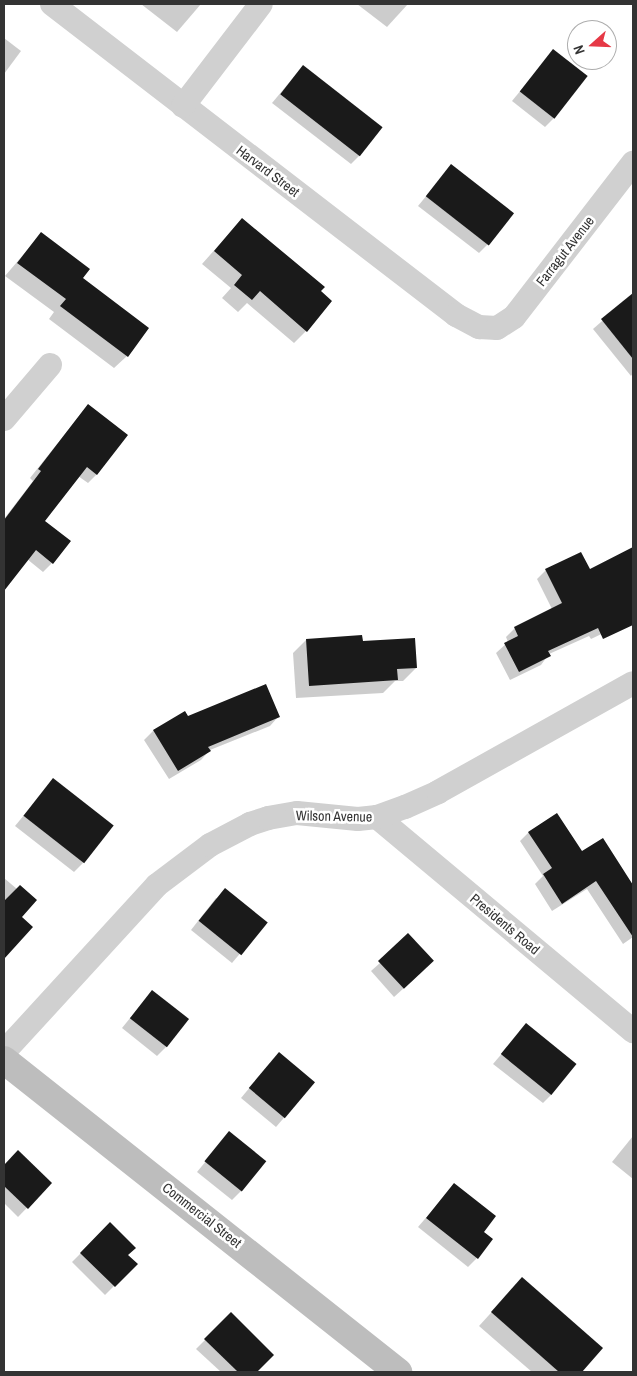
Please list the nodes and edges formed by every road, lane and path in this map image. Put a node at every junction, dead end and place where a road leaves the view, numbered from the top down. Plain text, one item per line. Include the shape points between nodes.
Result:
1 (52, 4) edge
2 (261, 4) edge
3 (183, 106) junction
4 (633, 163) edge
5 (489, 329) joint
6 (50, 365) dead end
7 (4, 419) edge
8 (633, 683) edge
9 (377, 817) junction
10 (633, 1031) edge
11 (4, 1052) edge
12 (4, 1060) edge
13 (398, 1372) edge

1 - 3 street, Harvard Street
2 - 3 street
3 - 5 street, Harvard Street via 456,315 478,328
4 - 5 street, Farragut Avenue via 514,317 504,325
6 - 7 street
8 - 9 street, Wilson Avenue via 438,792
9 - 10 street, Presidents Road
9 - 11 street, Wilson Avenue via 278,816 250,824 210,845 156,885
12 - 13 main road, Commercial Street

